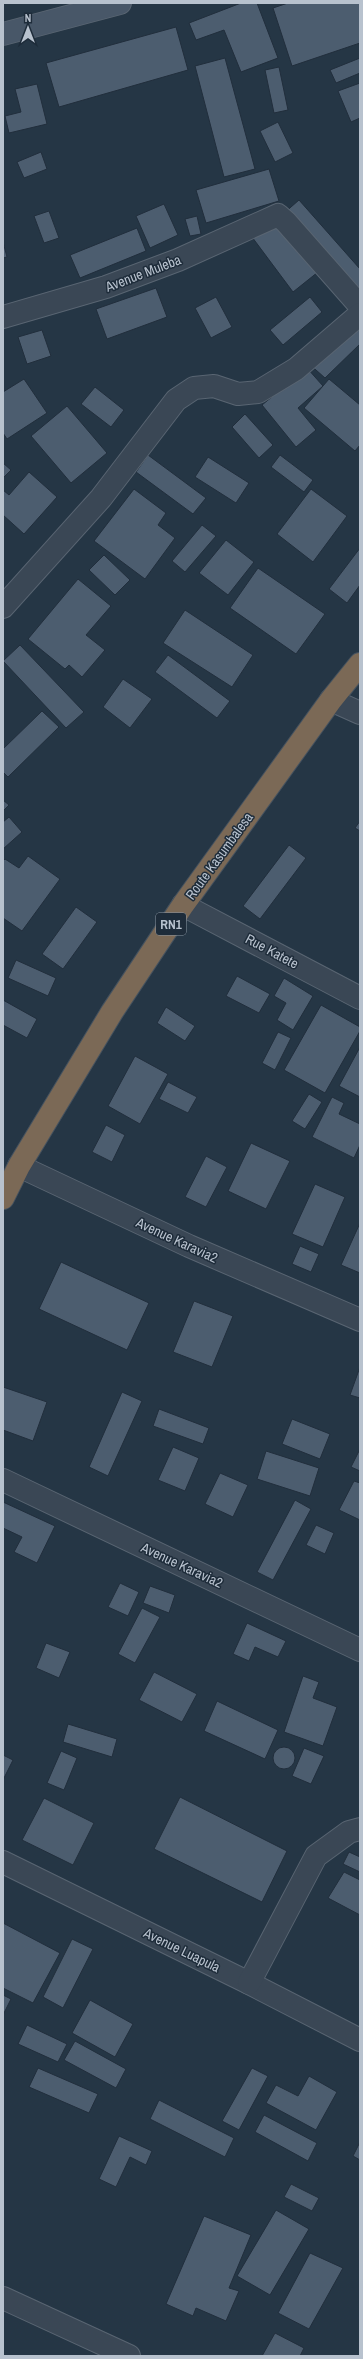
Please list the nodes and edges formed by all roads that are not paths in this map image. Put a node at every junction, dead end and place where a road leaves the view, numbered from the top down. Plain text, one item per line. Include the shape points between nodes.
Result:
1 (120, 3) edge
2 (3, 34) edge
3 (360, 306) edge
4 (360, 314) edge
5 (3, 317) edge
6 (3, 607) edge
7 (360, 664) edge
8 (331, 700) junction
9 (360, 712) edge
10 (183, 905) junction
11 (360, 998) edge
12 (19, 1166) junction
13 (3, 1198) edge
14 (360, 1320) edge
15 (3, 1480) edge
16 (360, 1650) edge
17 (360, 1829) edge
18 (3, 1862) edge
19 (249, 1983) junction
20 (360, 2040) edge
21 (3, 2298) edge
22 (129, 2356) edge

1 - 2 main road
3 - 5 street, Avenue Muleba via 278,215 178,260 106,287
4 - 6 street via 296,369 258,392 238,394 214,386 194,388 176,400 100,498
7 - 8 highway, Route Kasumbalesa / RN1
8 - 9 street
8 - 10 highway, Route Kasumbalesa / RN1
10 - 11 street, Rue Katete
10 - 12 highway, Route Kasumbalesa / RN1 via 112,1012
12 - 13 highway, Route Kasumbalesa / RN1
12 - 14 street, Avenue Karavia2 via 189,1246
15 - 16 street, Avenue Karavia2
17 - 19 street via 349,1832 316,1856
18 - 19 street, Avenue Luapula
19 - 20 street, Avenue Luapula
21 - 22 street

